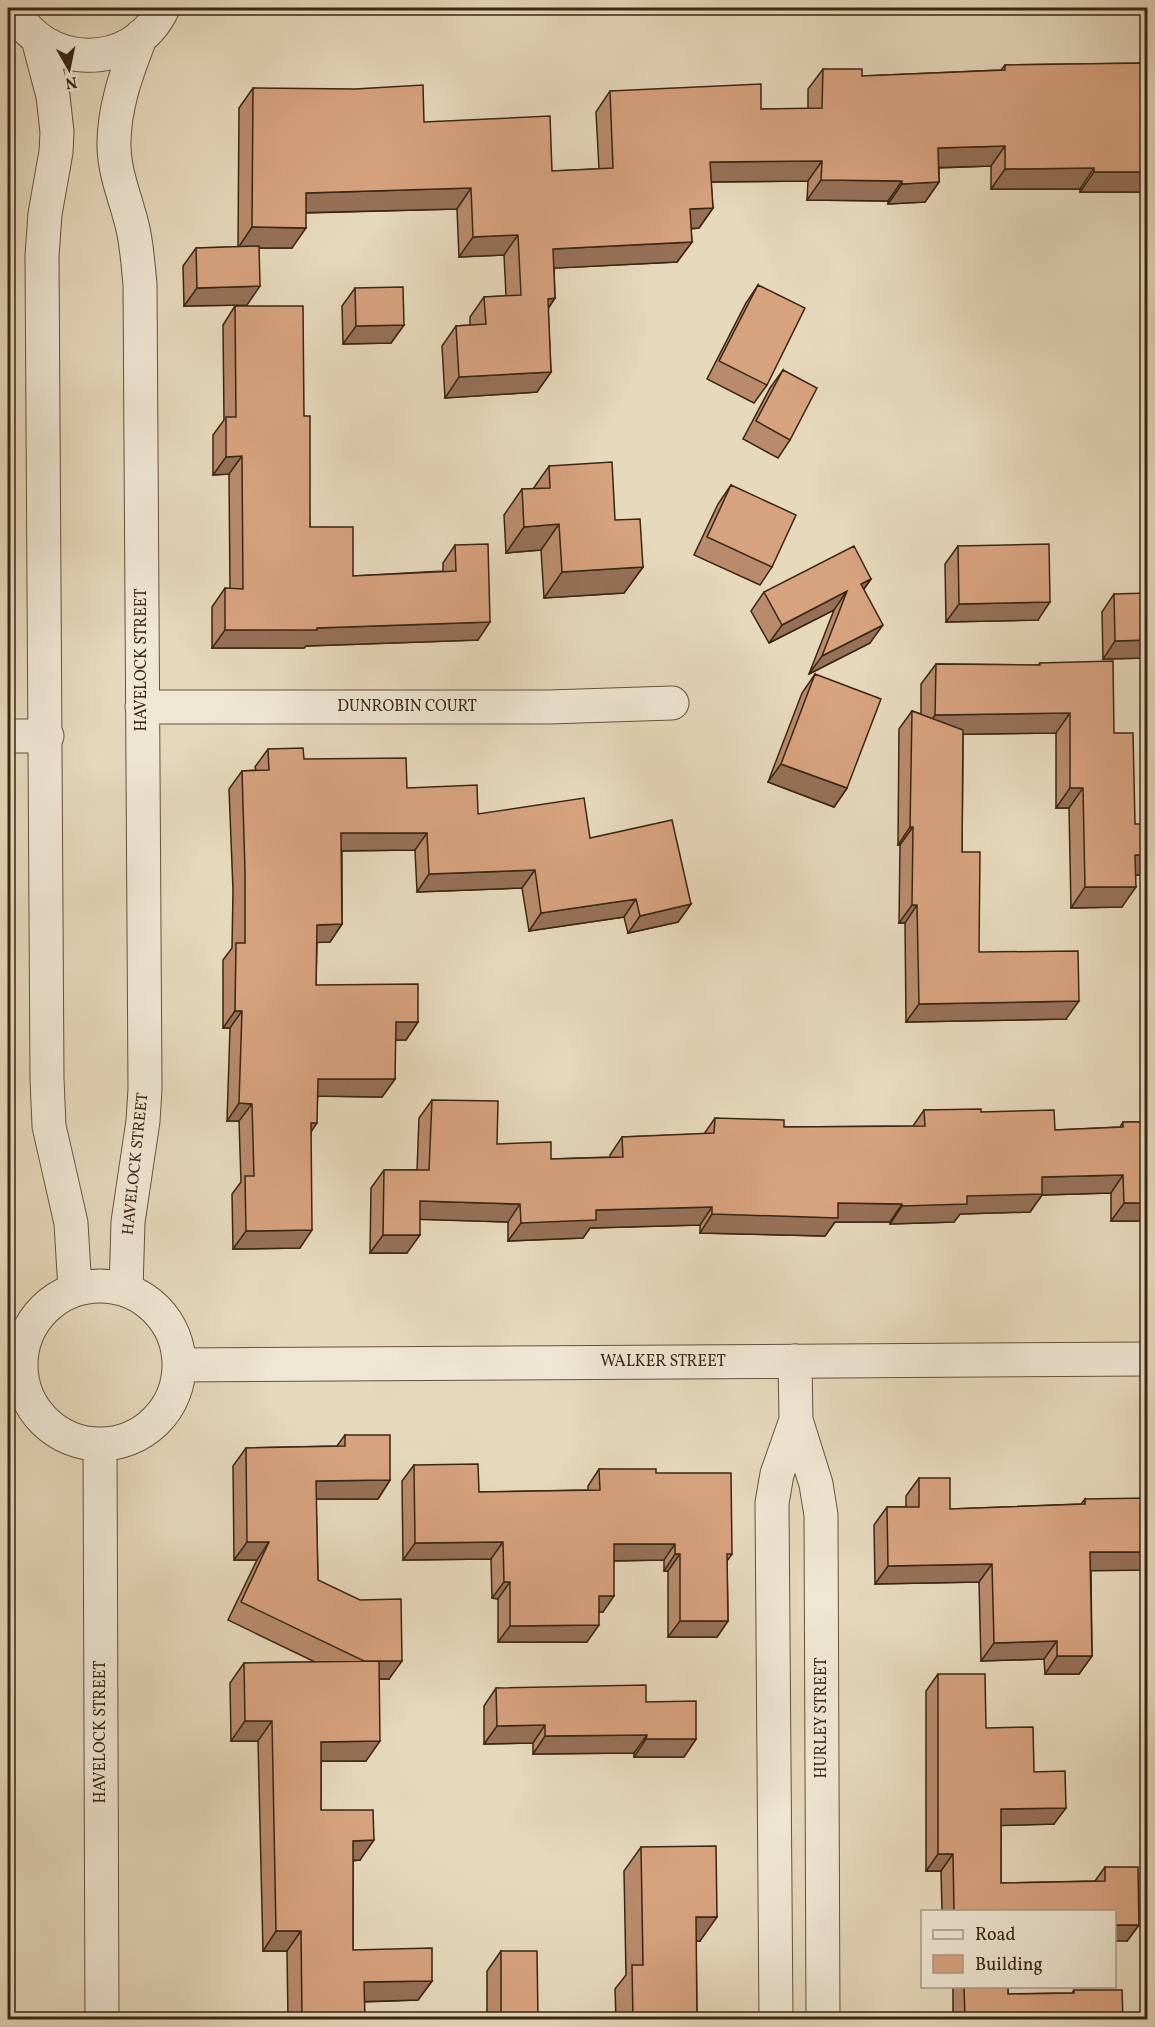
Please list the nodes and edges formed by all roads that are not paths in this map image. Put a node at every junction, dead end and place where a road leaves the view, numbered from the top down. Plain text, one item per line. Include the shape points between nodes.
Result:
1 (13, 8) edge
2 (163, 8) edge
3 (141, 36) junction
4 (38, 39) junction
5 (672, 703) dead end
6 (142, 707) junction
7 (8, 736) edge
8 (47, 736) junction
9 (75, 1290) junction
10 (126, 1290) junction
11 (1148, 1359) edge
12 (795, 1361) junction
13 (179, 1365) junction
14 (14, 1368) edge
15 (795, 1420) junction
16 (100, 1444) junction
17 (102, 2019) edge
18 (776, 2019) edge
19 (823, 2019) edge

1 - 4 street
2 - 3 street
3 - 4 street via 117,50 90,55 62,51
3 - 6 street, HAVELOCK STREET via 122,89 114,149 140,284
4 - 8 street via 53,96 57,132 42,256
5 - 6 street, DUNROBIN COURT via 549,707
6 - 10 street, HAVELOCK STREET via 145,1089 128,1222
7 - 8 street
8 - 9 street via 49,1126 71,1222
9 - 10 street via 101,1286
9 - 14 street via 53,1302 35,1320
10 - 13 street via 148,1302 165,1320 176,1341
11 - 12 street, WALKER STREET
12 - 13 street, WALKER STREET
12 - 15 street, HURLEY STREET
13 - 16 street via 168,1405 147,1430 124,1441
14 - 16 street via 37,1413 54,1430 76,1441
15 - 18 street, HURLEY STREET via 772,1503
15 - 19 street, HURLEY STREET via 816,1484 821,1515
16 - 17 street, HAVELOCK STREET

